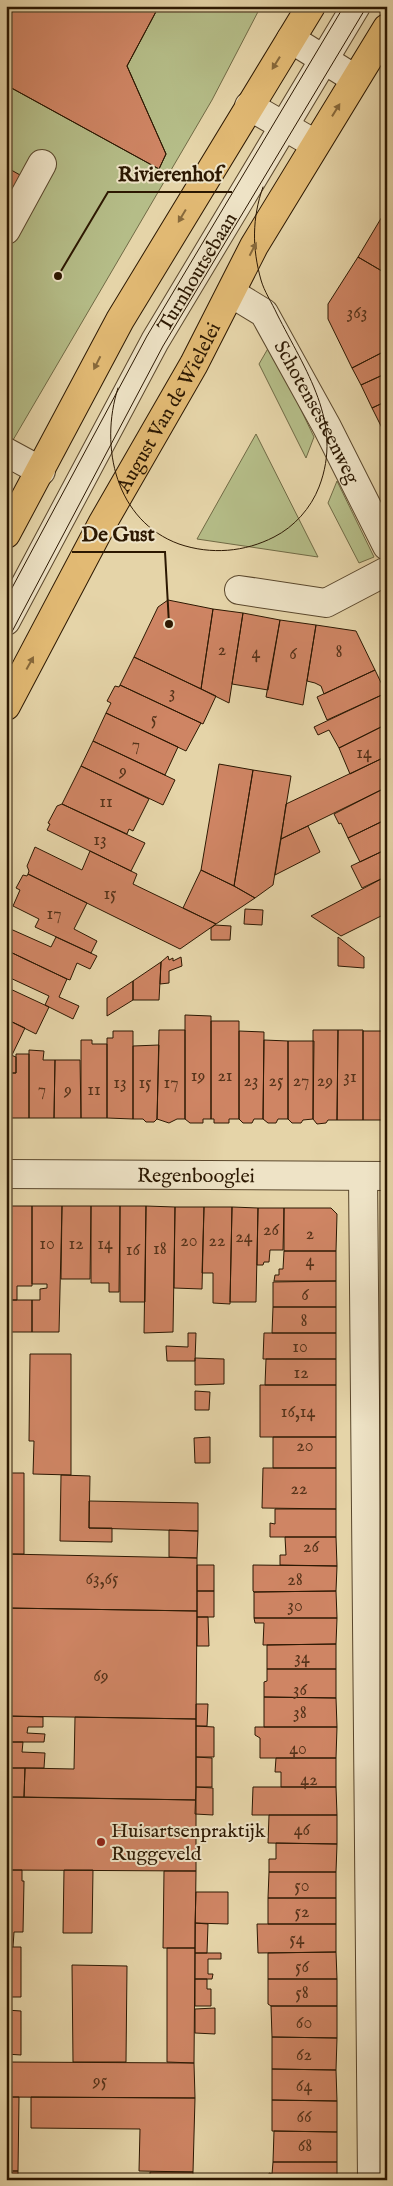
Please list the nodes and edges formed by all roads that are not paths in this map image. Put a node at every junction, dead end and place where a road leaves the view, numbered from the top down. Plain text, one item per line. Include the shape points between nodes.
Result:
1 (311, 6) edge
2 (356, 6) edge
3 (387, 28) edge
4 (291, 39) junction
5 (323, 59) junction
6 (355, 79) junction
7 (249, 106) junction
8 (283, 126) junction
9 (315, 144) junction
10 (42, 164) dead end
11 (6, 230) edge
12 (231, 293) junction
13 (156, 341) joint
14 (6, 452) edge
15 (40, 471) junction
16 (6, 534) edge
17 (387, 546) edge
18 (387, 571) edge
19 (239, 590) dead end
20 (6, 621) edge
21 (6, 706) edge
22 (6, 1174) edge
23 (375, 1176) edge
24 (372, 2180) edge

1 - 4 main road, Turnhoutsebaan
2 - 5 street, Turnhoutsebaan
3 - 6 main road, Turnhoutsebaan
4 - 5 street
4 -> 7 main road, Turnhoutsebaan
5 - 6 street
5 - 8 street, Turnhoutsebaan
9 -> 6 main road, Turnhoutsebaan
7 - 8 street
7 -> 15 main road, Turnhoutsebaan via 120,320
8 - 9 street
8 - 13 street, Turnhoutsebaan
12 -> 9 main road, Turnhoutsebaan via 254,246
10 - 11 street
12 - 17 street, Schotensesteenweg via 264,313
21 -> 12 main road, August Van de Wielelei via 102,524
13 - 20 street, August Van de Wielelei
14 - 15 street
15 - 16 main road
18 - 19 street via 326,603
22 - 23 street, Regenbooglei
23 - 24 street

